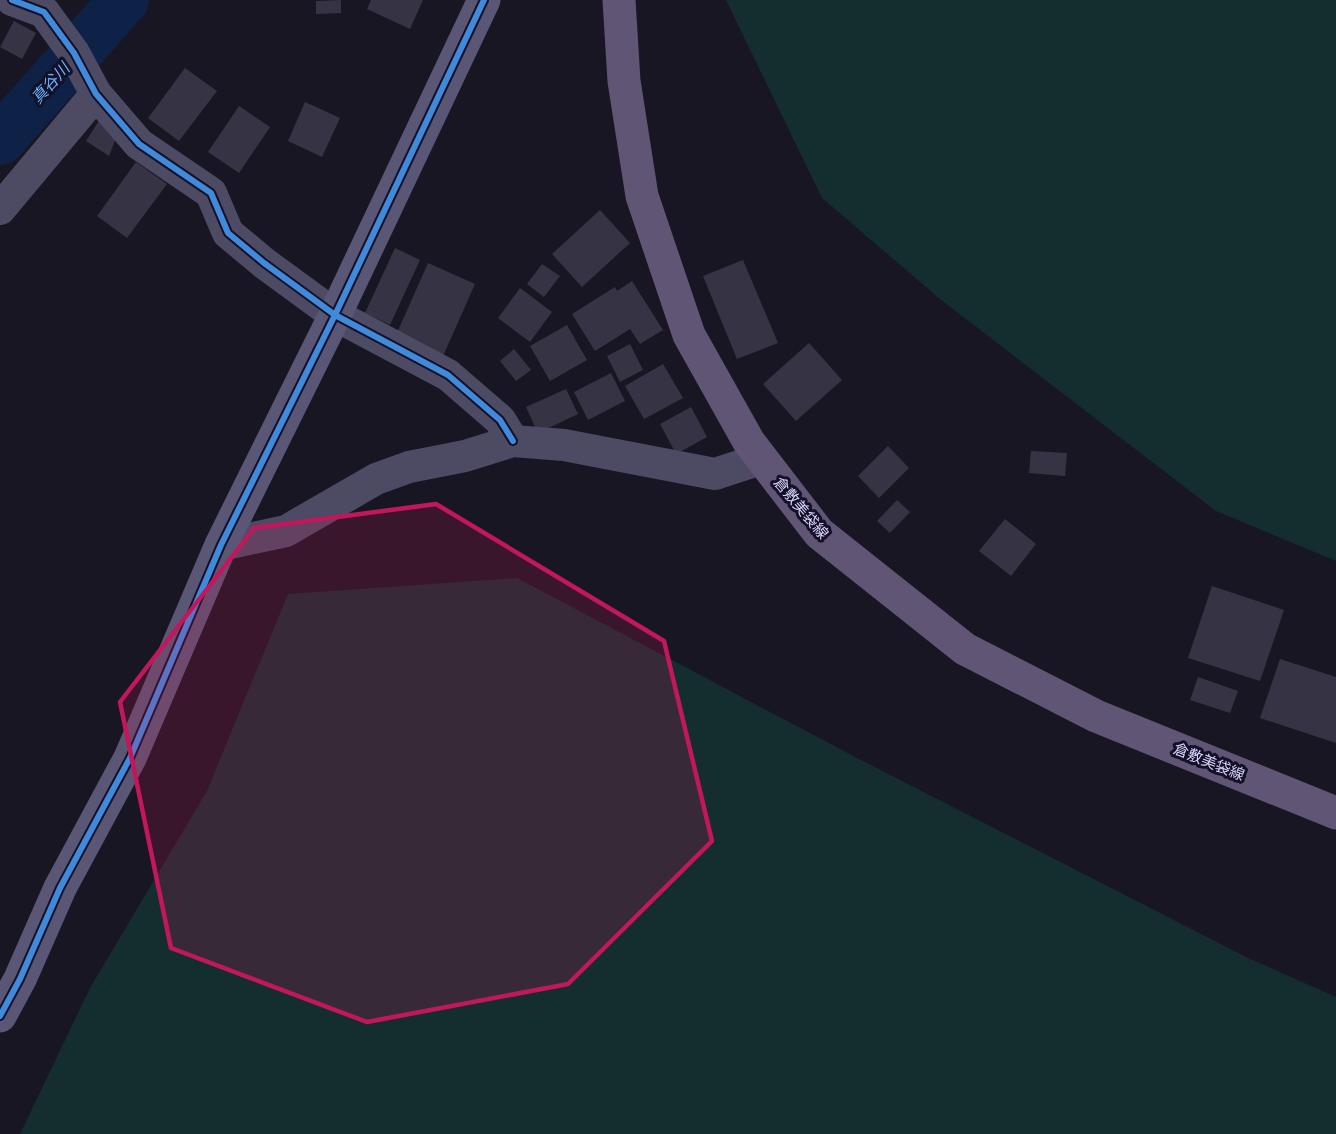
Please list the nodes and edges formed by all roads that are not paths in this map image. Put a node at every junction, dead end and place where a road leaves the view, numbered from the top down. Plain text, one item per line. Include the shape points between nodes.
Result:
1 (12, 0) edge
2 (484, 0) edge
3 (619, 0) edge
4 (96, 94) junction
5 (0, 208) edge
6 (335, 315) junction
7 (513, 441) junction
8 (761, 459) junction
9 (221, 545) junction
10 (1336, 813) edge
11 (0, 1016) edge

1 - 4 street via 44,12 74,53
2 - 6 street
3 - 8 main road, 倉敷美袋線 via 624,81 642,196 689,335
4 - 5 street
4 - 6 street via 140,144 212,194 228,234
6 - 7 street via 448,375 500,420
6 - 9 street
7 - 8 street via 564,445 715,474
7 - 9 street via 409,467 376,479 286,531
8 - 10 main road, 倉敷美袋線 via 819,533 965,649 1096,716
9 - 11 street via 130,758 60,888

